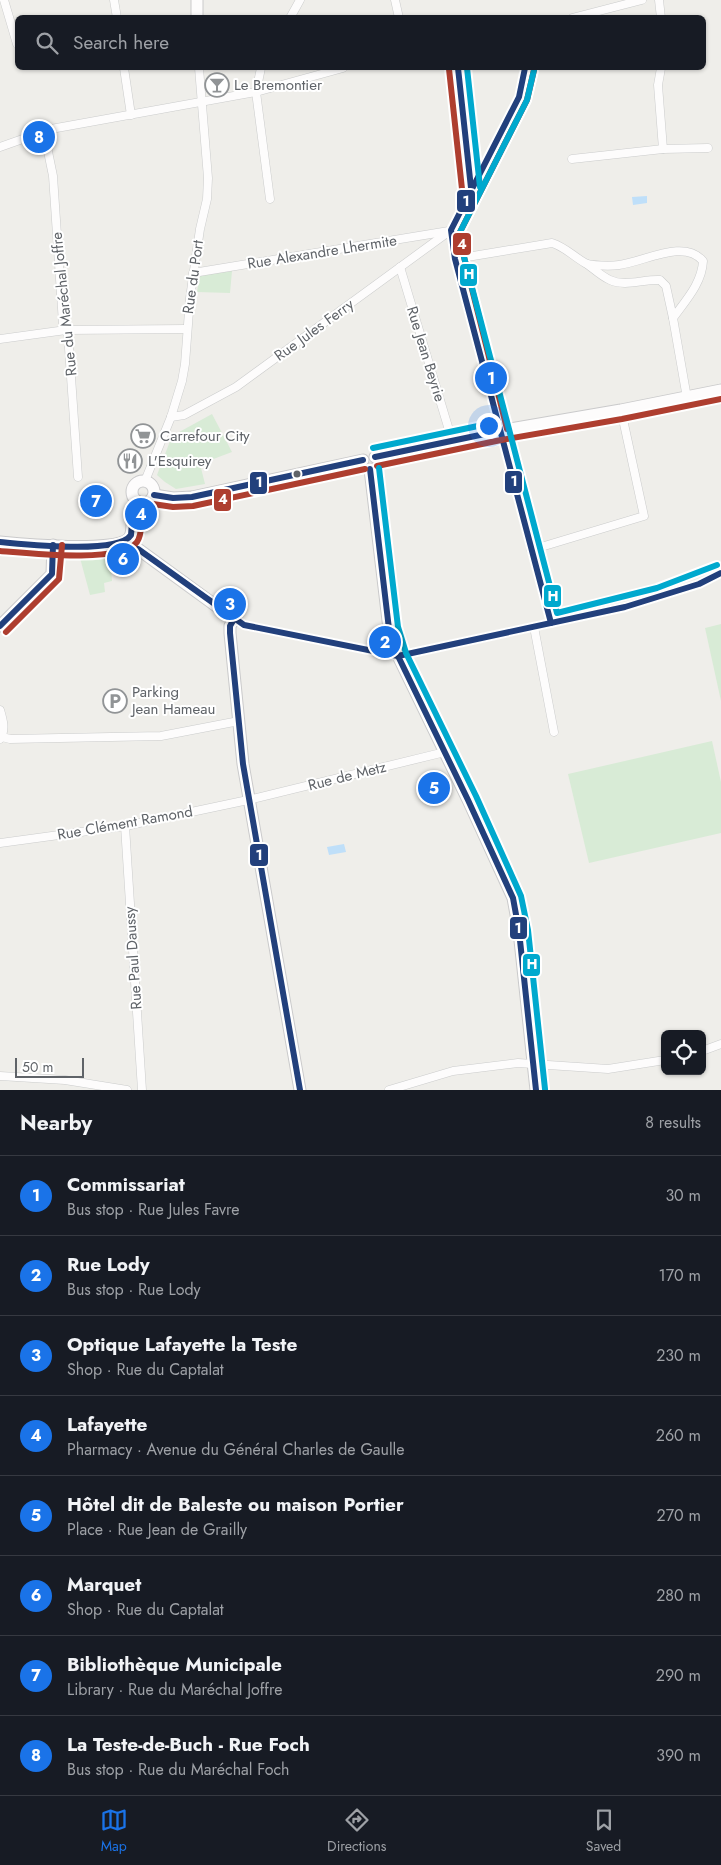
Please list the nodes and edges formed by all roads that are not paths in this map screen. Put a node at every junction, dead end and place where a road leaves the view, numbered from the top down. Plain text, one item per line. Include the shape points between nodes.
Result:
1 (4, 0) edge
2 (114, 0) edge
3 (197, 0) edge
4 (300, 0) edge
5 (394, 0) edge
6 (642, 0) edge
7 (658, 0) edge
8 (116, 15) edge
9 (197, 15) edge
10 (292, 15) edge
11 (398, 15) edge
12 (584, 15) edge
13 (660, 15) edge
14 (15, 37) edge
15 (124, 70) edge
16 (199, 70) edge
17 (261, 70) edge
18 (336, 70) edge
19 (458, 70) edge
20 (525, 70) edge
21 (661, 70) edge
22 (256, 92) junction
23 (201, 103) junction
24 (131, 115) junction
25 (44, 132) junction
26 (0, 147) edge
27 (708, 148) dead end
28 (663, 149) junction
29 (572, 159) dead end
30 (471, 188) junction
31 (270, 199) dead end
32 (451, 230) junction
33 (455, 259) junction
34 (586, 264) junction
35 (400, 267) junction
36 (194, 273) junction
37 (673, 318) junction
38 (186, 329) junction
39 (66, 330) junction
40 (0, 339) edge
41 (721, 390) edge
42 (687, 398) junction
43 (621, 410) junction
44 (171, 417) junction
45 (499, 431) junction
46 (452, 440) junction
47 (366, 464) junction
48 (78, 477) dead end
49 (145, 481) junction
50 (154, 495) junction
51 (135, 497) junction
52 (0, 542) edge
53 (122, 543) junction
54 (52, 545) junction
55 (531, 550) junction
56 (721, 572) edge
57 (234, 618) junction
58 (551, 623) junction
59 (0, 626) edge
60 (534, 627) junction
61 (398, 656) junction
62 (0, 710) edge
63 (239, 721) junction
64 (554, 732) dead end
65 (1, 738) edge
66 (445, 752) junction
67 (248, 800) junction
68 (124, 826) junction
69 (0, 843) edge
70 (721, 1044) edge
71 (706, 1050) edge
72 (661, 1061) edge
73 (533, 1066) junction
74 (0, 1076) edge
75 (127, 1090) edge
76 (142, 1090) edge
77 (300, 1090) edge
78 (389, 1090) edge
79 (536, 1090) edge

1 - 14 street
2 - 8 street
3 - 9 street
4 - 10 street
5 - 11 street
6 - 12 street
7 - 13 street
15 - 24 street
16 - 23 street, Rue du Port
17 - 22 street
18 - 22 street
19 - 30 street
20 - 30 street via 519,97
21 - 28 street via 658,85
22 - 23 street
22 - 31 street
23 - 24 street
23 - 36 street, Rue du Port via 208,178
24 - 25 street
25 - 26 street
25 - 39 street, Rue du Maréchal Joffre via 52,176
27 - 28 street
28 - 29 street
30 - 32 street
32 - 33 street
32 - 35 street, Rue Jules Ferry
32 - 36 street, Rue Alexandre Lhermite
33 - 34 street via 552,244 561,246
33 - 45 street
34 - 37 street via 611,280 623,283 660,280 666,286
34 - 37 street via 619,265 671,252 697,254 703,261 702,273
35 - 44 street, Rue Jules Ferry via 236,387 184,415
35 - 46 street, Rue Jean Beyrie
36 - 38 street, Rue du Port
37 - 42 street
38 - 39 street
38 - 44 street, Rue du Port via 185,364
39 - 40 street
39 - 48 street, Rue du Maréchal Joffre
41 - 42 street
42 - 43 street
43 - 45 street
43 - 55 street via 644,516
44 - 49 street, Rue du Port
45 - 46 street
45 - 55 street
46 - 47 street via 375,457 376,464
47 - 50 street via 192,497
47 - 61 street via 389,629
49 - 50 street via 154,487
49 - 51 street via 136,483
50 - 51 street via 148,502
51 - 53 street via 127,505
52 - 54 street
53 - 54 street via 109,546
53 - 57 street via 138,549
54 - 59 street via 52,574
55 - 58 street
56 - 58 street via 698,584 624,607
57 - 61 street via 244,625
57 - 63 street via 230,633
58 - 60 street
60 - 61 street
60 - 64 street
61 - 66 street
62 - 65 street via 4,726
63 - 65 street via 161,736
63 - 67 street
66 - 67 street, Rue de Metz
66 - 73 street via 513,898
67 - 68 street, Rue Clément Ramond
67 - 77 street
68 - 69 street, Rue Clément Ramond
68 - 76 street, Rue Paul Daussy
70 - 71 street
72 - 73 street via 608,1069
73 - 78 street via 518,1063 453,1072
73 - 79 street
74 - 75 street via 65,1080

